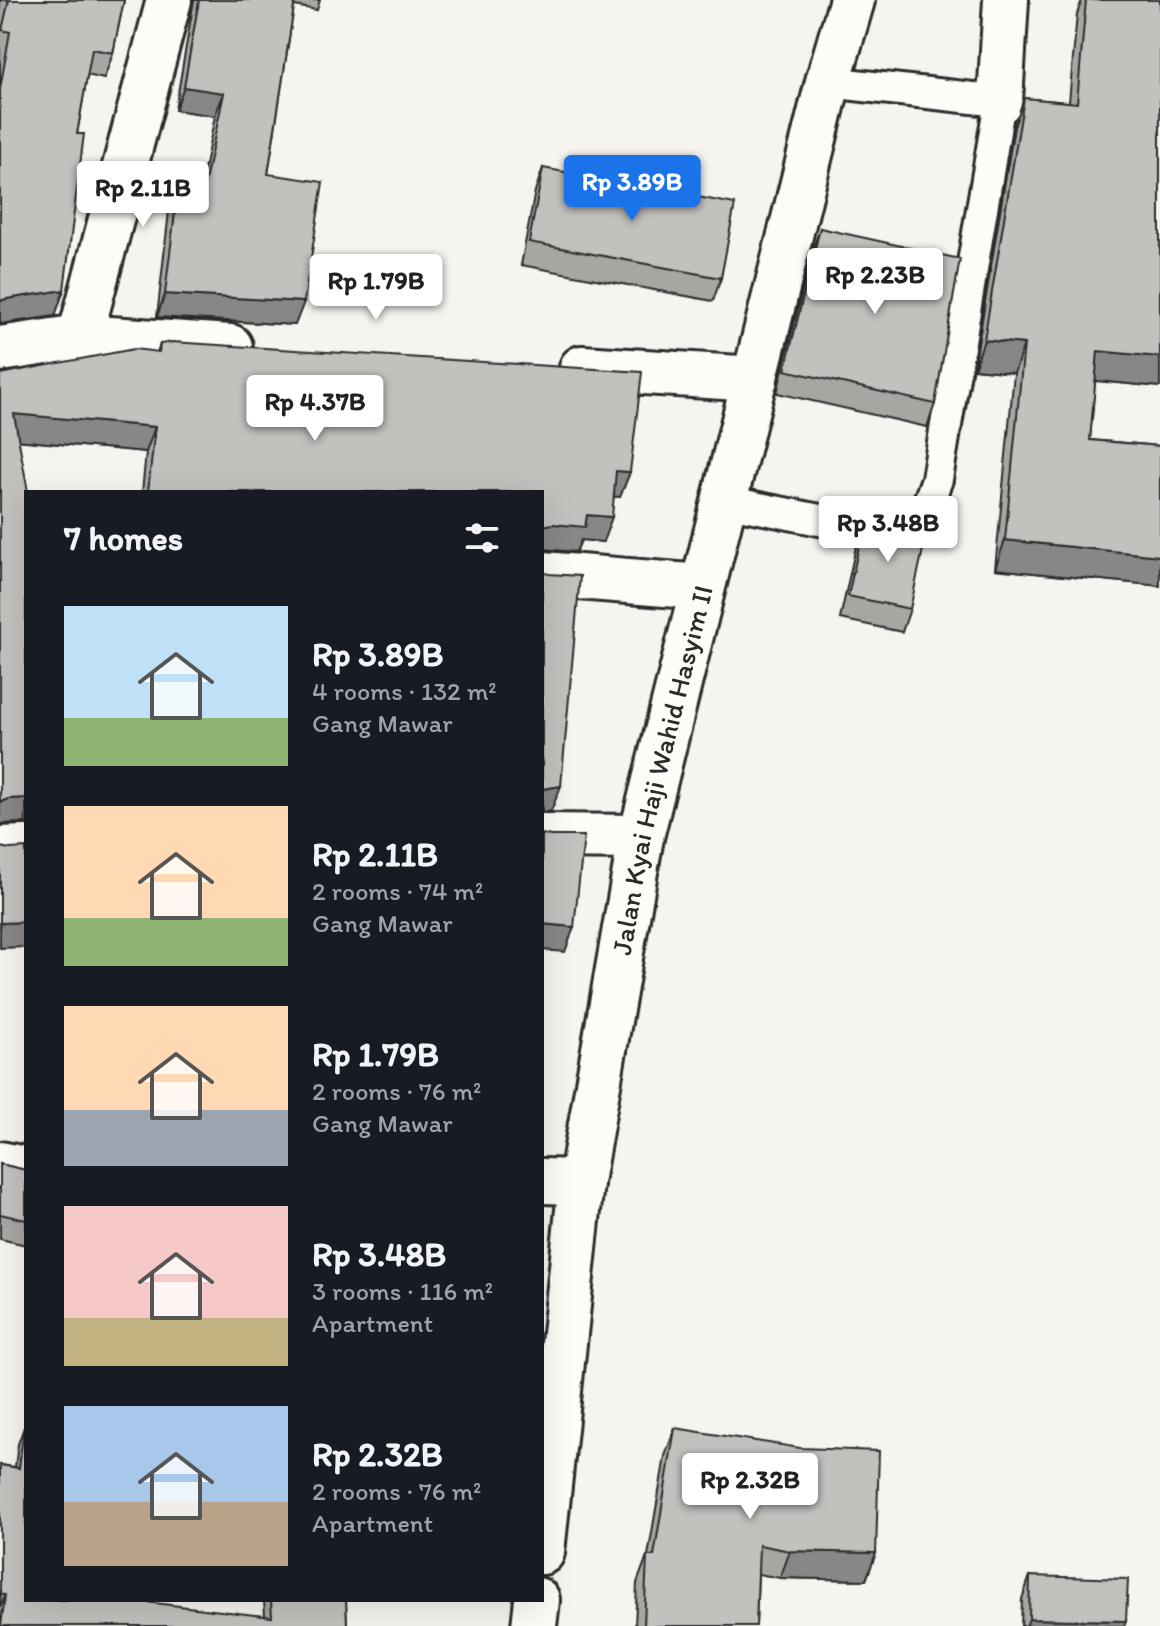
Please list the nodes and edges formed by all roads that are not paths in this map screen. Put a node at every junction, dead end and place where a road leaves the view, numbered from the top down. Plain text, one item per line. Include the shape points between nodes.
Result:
1 (169, 0) edge
2 (852, 0) edge
3 (1006, 0) edge
4 (828, 82) junction
5 (1000, 101) junction
6 (80, 337) junction
7 (0, 349) edge
8 (269, 349) edge
9 (536, 366) edge
10 (755, 379) junction
11 (724, 501) junction
12 (544, 574) edge
13 (702, 587) junction
14 (544, 836) edge
15 (641, 837) junction
16 (24, 848) edge
17 (0, 849) edge
18 (0, 1164) edge
19 (24, 1169) edge
20 (562, 1181) edge
21 (544, 1515) edge
22 (537, 1602) edge
23 (534, 1626) edge

1 - 6 street
2 - 4 street, Jalan Kyai Haji Wahid Hasyim II
3 - 5 street
4 - 5 lane
4 - 10 street, Jalan Kyai Haji Wahid Hasyim II
5 - 11 lane via 937,479 924,515 908,530 875,531
6 - 7 street
6 - 8 street
9 - 10 street
10 - 11 street, Jalan Kyai Haji Wahid Hasyim II
11 - 13 street, Jalan Kyai Haji Wahid Hasyim II
12 - 13 street
13 - 15 street, Jalan Kyai Haji Wahid Hasyim II
14 - 15 street
15 - 20 street, Jalan Kyai Haji Wahid Hasyim II
16 - 17 street
18 - 19 street
20 - 21 street, Jalan Kyai Haji Wahid Hasyim II
22 - 23 street

